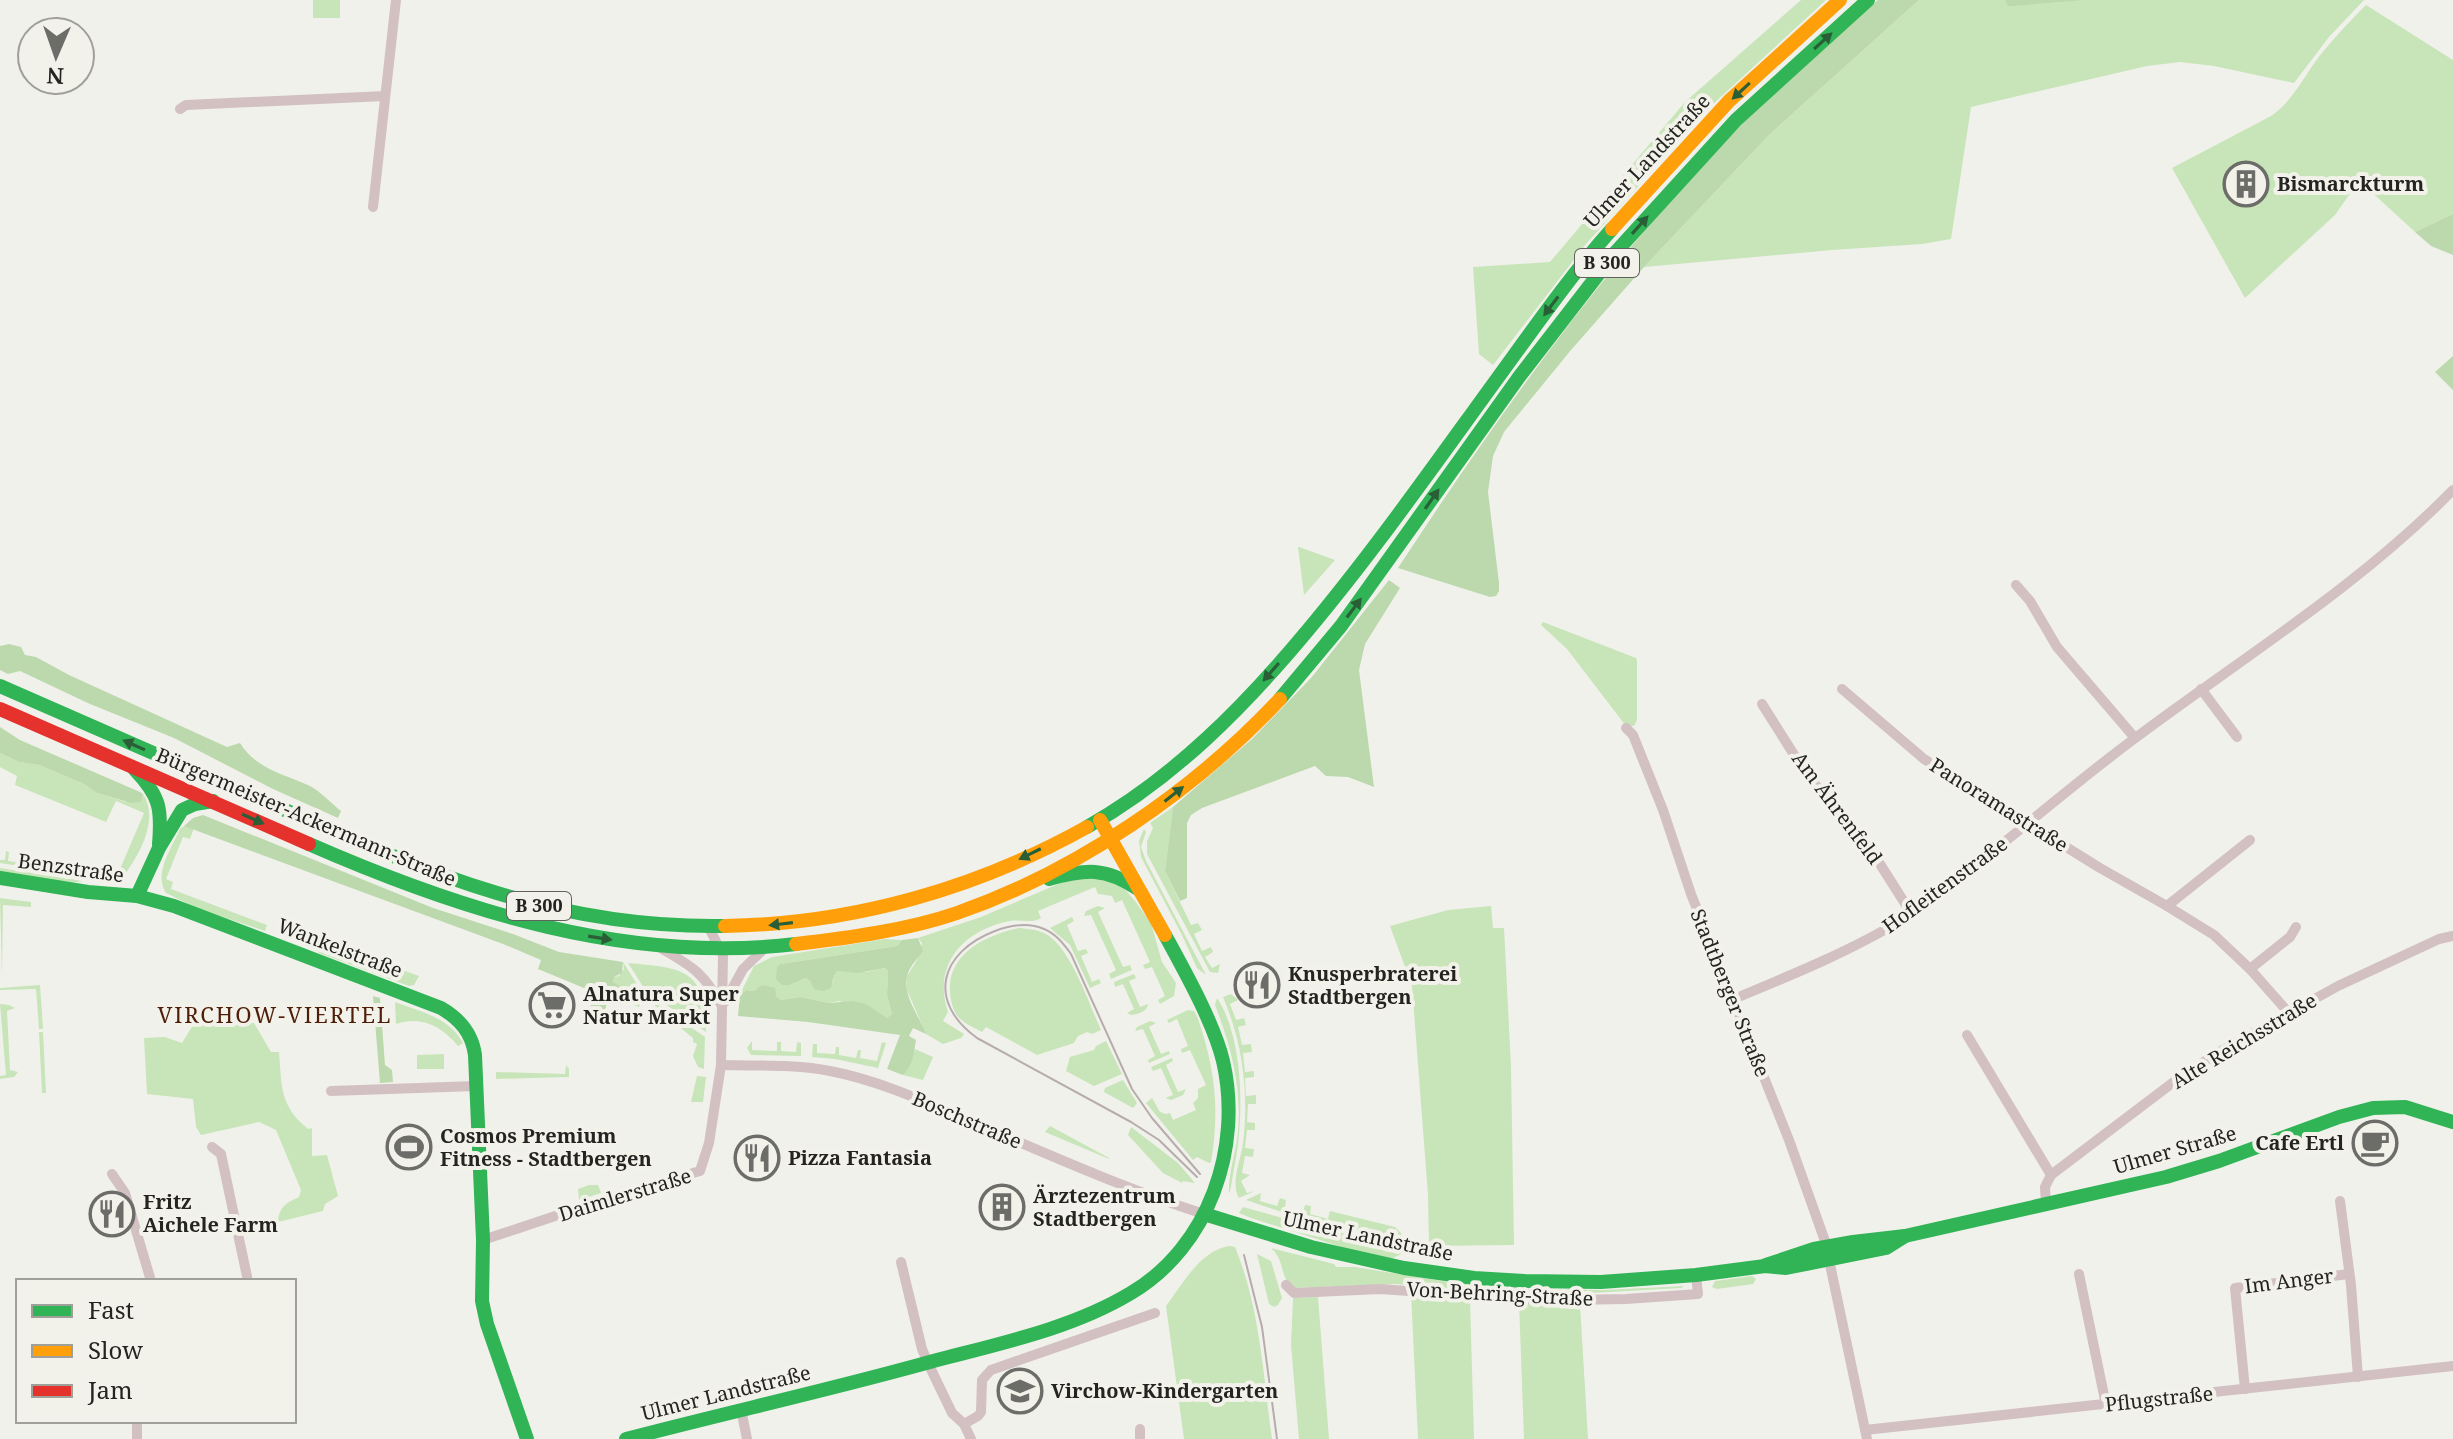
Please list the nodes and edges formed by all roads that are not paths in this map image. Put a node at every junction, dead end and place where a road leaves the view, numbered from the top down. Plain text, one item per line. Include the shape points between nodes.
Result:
1 (396, 0) edge
2 (1840, 0) edge
3 (1868, 0) edge
4 (385, 96) junction
5 (180, 109) dead end
6 (373, 207) dead end
7 (2453, 490) edge
8 (2016, 585) dead end
9 (0, 686) edge
10 (1842, 689) dead end
11 (2201, 689) junction
12 (1762, 704) dead end
13 (0, 709) edge
14 (1626, 728) dead end
15 (2237, 737) dead end
16 (2135, 738) junction
17 (131, 765) junction
18 (213, 801) junction
19 (1100, 820) junction
20 (2029, 824) junction
21 (1111, 840) junction
22 (2250, 840) dead end
23 (159, 848) junction
24 (0, 878) edge
25 (1034, 883) junction
26 (1141, 892) junction
27 (137, 896) junction
28 (2167, 906) junction
29 (1911, 913) junction
30 (2296, 927) dead end
31 (709, 928) junction
32 (2453, 936) edge
33 (655, 945) junction
34 (720, 948) junction
35 (765, 948) junction
36 (2250, 969) junction
37 (1734, 999) junction
38 (723, 1007) junction
39 (2288, 1012) junction
40 (1967, 1035) dead end
41 (721, 1065) junction
42 (476, 1086) junction
43 (331, 1091) dead end
44 (2453, 1122) edge
45 (212, 1147) dead end
46 (112, 1174) dead end
47 (2051, 1175) junction
48 (2340, 1201) dead end
49 (2046, 1204) junction
50 (1204, 1214) junction
51 (483, 1240) junction
52 (1828, 1254) junction
53 (901, 1262) dead end
54 (1765, 1266) joint
55 (2079, 1274) dead end
56 (2349, 1274) junction
57 (1696, 1275) junction
58 (150, 1279) edge
59 (248, 1279) edge
60 (1286, 1285) dead end
61 (1155, 1313) dead end
62 (928, 1363) junction
63 (2453, 1366) edge
64 (2358, 1377) junction
65 (2245, 1389) junction
66 (2106, 1405) junction
67 (741, 1409) junction
68 (964, 1424) junction
69 (1866, 1434) edge
70 (527, 1439) edge
71 (626, 1439) edge
72 (747, 1439) edge
73 (971, 1439) edge

1 - 4 street
2 -> 19 main road, Ulmer Landstraße / B 300 via 1718,113 1595,248 1358,569 1253,693 1166,774
21 -> 3 main road, B 300 via 1206,769 1278,702 1341,626 1614,254 1736,120
4 - 5 street
4 - 6 street
7 - 11 street, Hofleitenstraße via 2313,611
8 - 16 street via 2057,647
31 -> 9 main road, Bürgermeister-Ackermann-Straße / B 300 via 587,916 469,885 352,840
10 - 20 street, Panoramastraße via 1924,759
11 - 15 street
11 - 16 street, Hofleitenstraße
12 - 29 street, Am Ährenfeld via 1805,772 1880,864
13 - 17 main road, Bürgermeister-Ackermann-Straße / B 300
14 - 37 street, Stadtberger Straße via 1663,810
16 - 20 street, Hofleitenstraße
17 - 18 main road, Bürgermeister-Ackermann-Straße / B 300
17 - 23 main road via 159,797
18 - 23 main road via 182,810
18 -> 33 main road, Bürgermeister-Ackermann-Straße / B 300 via 341,858 467,905 545,928
19 - 21 main road, Ulmer Landstraße
19 -> 31 main road, Bürgermeister-Ackermann-Straße / B 300 via 1022,859 908,900 789,923
20 - 28 street, Panoramastraße
20 - 29 street, Hofleitenstraße
21 - 25 main road, Bürgermeister-Ackermann-Straße / B 300
21 - 26 main road, Ulmer Landstraße
22 - 28 street
23 - 27 main road
24 - 27 main road, Benzstraße
25 - 26 main road via 1099,870
25 - 35 main road, Bürgermeister-Ackermann-Straße / B 300 via 955,914 898,928
26 - 50 main road, Ulmer Landstraße via 1183,964 1223,1061 1228,1139
27 - 42 main road, Wankelstraße via 447,1011 472,1039
28 - 36 street, Panoramastraße via 2214,935
29 - 37 street, Hofleitenstraße via 1834,956
30 - 36 street
31 - 34 street, Daimlerstraße
32 - 39 street, Alte Reichsstraße
33 - 34 main road, Bürgermeister-Ackermann-Straße / B 300
33 - 38 street via 696,969
34 - 35 main road, Bürgermeister-Ackermann-Straße / B 300
34 - 38 street, Daimlerstraße
35 - 38 street, Daimlerstraße via 743,969
36 - 39 street, Panoramastraße
37 - 52 street, Stadtberger Straße
38 - 41 street, Daimlerstraße
39 - 47 street, Alte Reichsstraße via 2186,1073
40 - 47 street
41 - 50 street, Boschstraße via 829,1070 862,1079
41 - 51 street, Daimlerstraße via 700,1171
42 - 43 street
42 - 51 main road, Wankelstraße
44 - 49 main road, Ulmer Straße via 2405,1107 2373,1108 2186,1171
45 - 59 street via 221,1154
46 - 58 street via 125,1193
47 - 49 street
48 - 56 street
49 - 52 main road, Ulmer Straße via 1905,1236 1884,1236
50 - 57 main road, Ulmer Landstraße via 1311,1247 1474,1278 1601,1282
50 - 62 main road, Ulmer Landstraße via 1171,1261 1125,1296 1058,1325
51 - 70 main road, Wankelstraße via 487,1324
52 - 54 main road, Ulmer Straße via 1783,1257
52 - 69 street, Stadtberger Straße
53 - 62 street
54 - 57 main road, Ulmer Landstraße
55 - 66 street
56 - 64 street
56 - 65 street, Im Anger via 2235,1288
57 - 60 street, Von-Behring-Straße via 1698,1294 1626,1299 1523,1299 1392,1289 1294,1293
61 - 68 street via 991,1370 982,1380 981,1412
62 - 67 main road, Ulmer Landstraße
62 - 68 street via 952,1413
63 - 64 street, Pflugstraße
64 - 65 street, Pflugstraße
65 - 66 street, Pflugstraße
66 - 69 street, Pflugstraße
67 - 71 main road, Ulmer Landstraße
67 - 72 street
68 - 73 street

